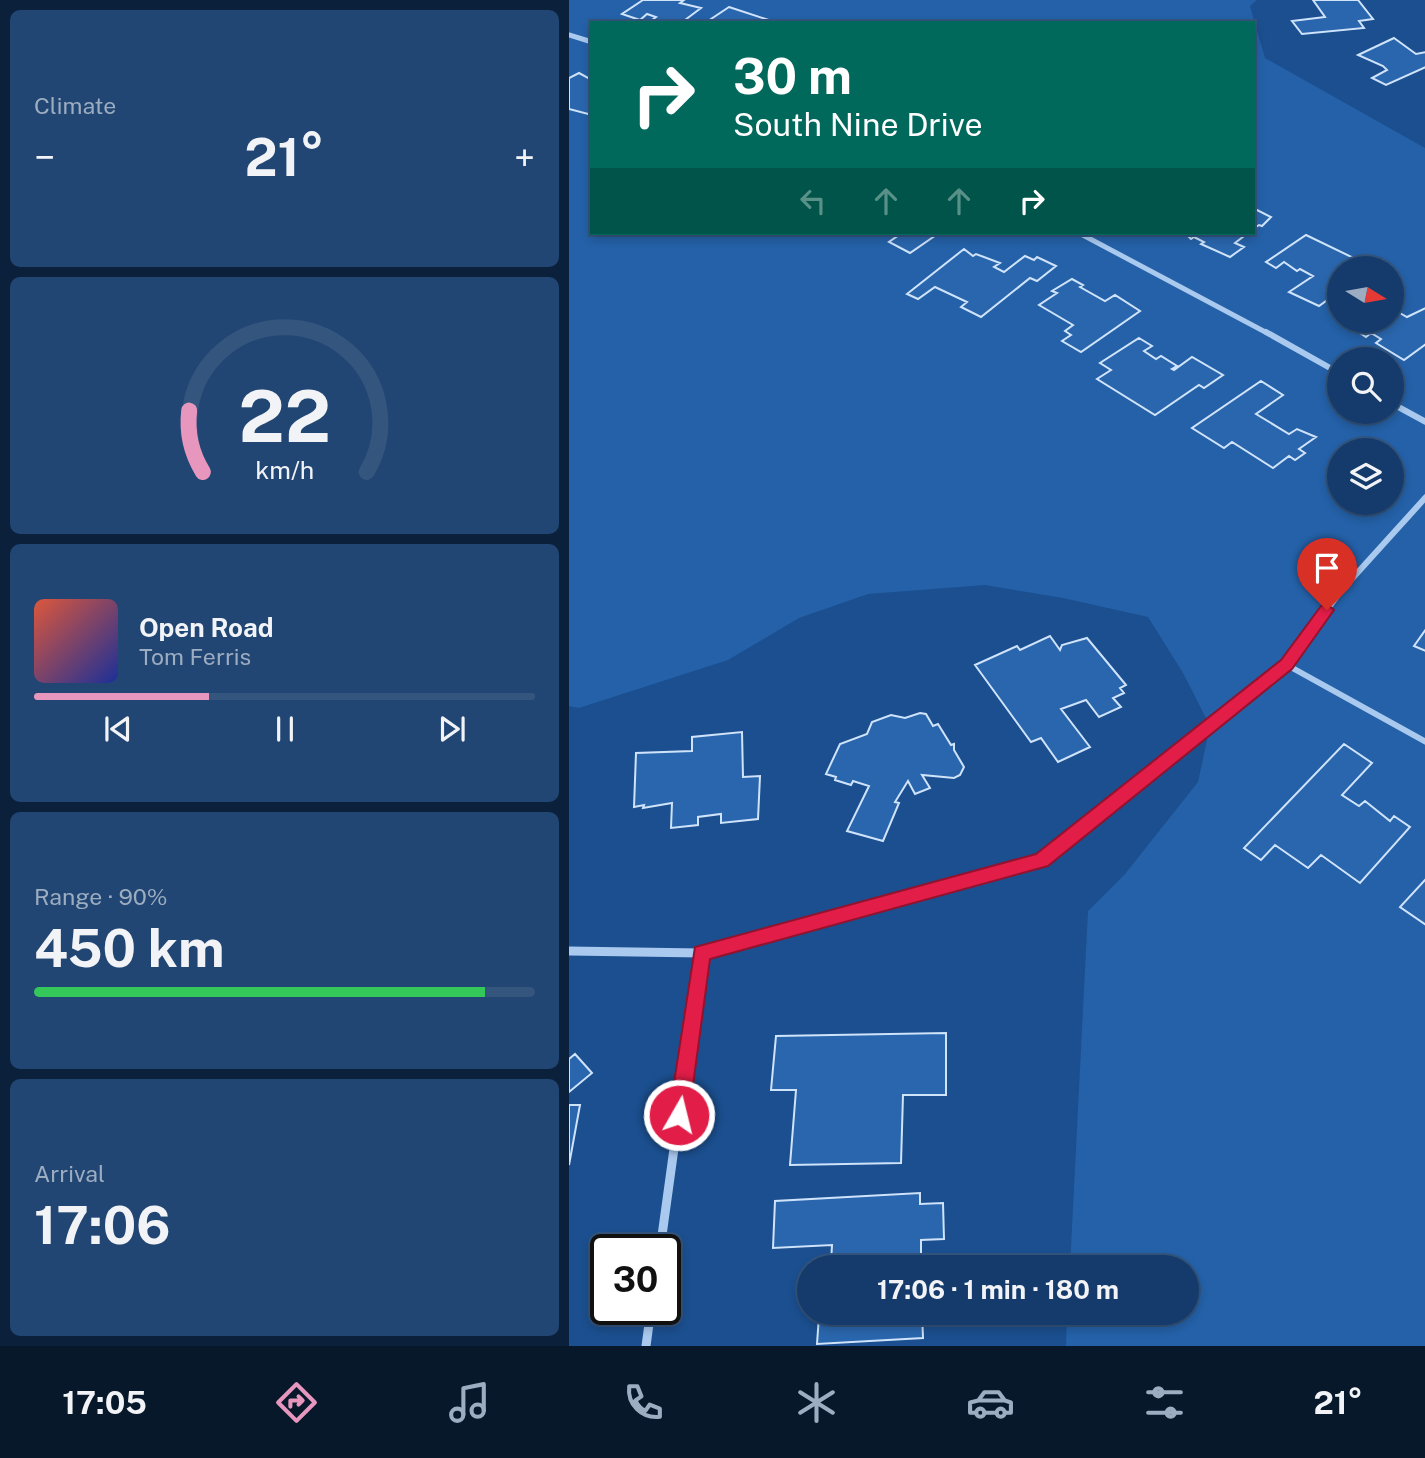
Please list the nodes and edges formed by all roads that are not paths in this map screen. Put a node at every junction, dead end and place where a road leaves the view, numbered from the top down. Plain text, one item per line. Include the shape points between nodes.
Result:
1 (569, 35) edge
2 (590, 41) edge
3 (1083, 235) edge
4 (1327, 366) edge
5 (1404, 410) edge
6 (1425, 422) edge
7 (1425, 496) edge
8 (1287, 665) junction
9 (1425, 742) edge
10 (569, 951) edge
11 (701, 953) junction
12 (662, 1234) edge
13 (649, 1325) edge
14 (646, 1346) edge

1 - 2 street
3 - 4 street
5 - 6 street
7 - 8 street via 1340,592
8 - 9 street
8 - 11 street via 1041,860
10 - 11 street
11 - 12 street
13 - 14 street

